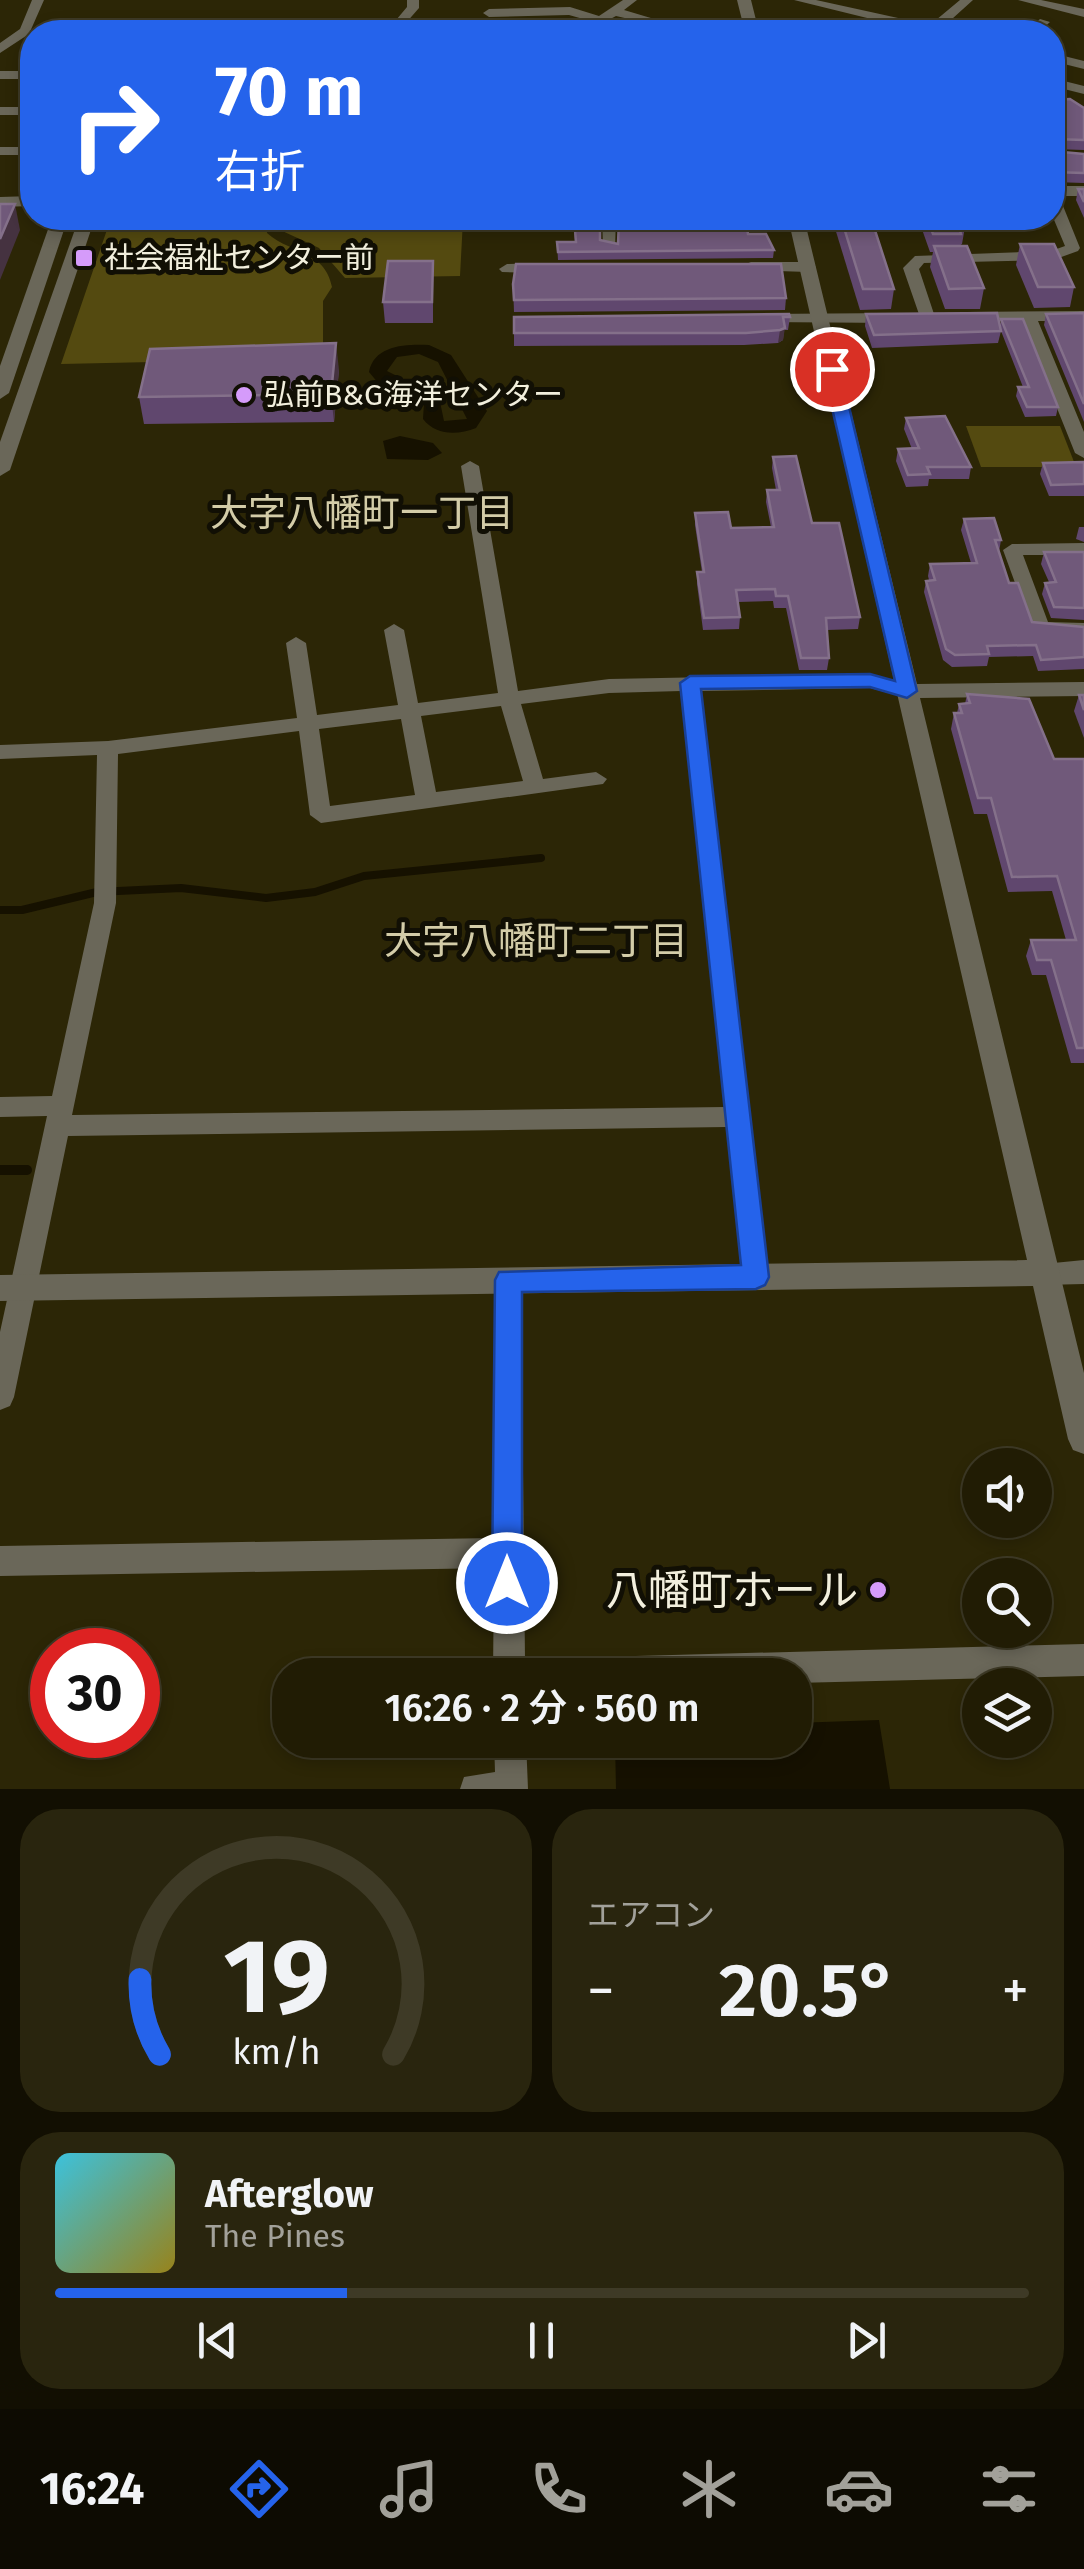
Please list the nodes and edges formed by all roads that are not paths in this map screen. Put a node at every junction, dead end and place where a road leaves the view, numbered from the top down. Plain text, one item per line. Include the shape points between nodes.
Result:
1 (632, 0) edge
2 (800, 0) edge
3 (1024, 0) edge
4 (963, 1) edge
5 (490, 6) edge
6 (614, 12) junction
7 (1084, 13) edge
8 (648, 20) edge
9 (885, 20) edge
10 (946, 20) edge
11 (1065, 227) edge
12 (56, 230) edge
13 (83, 230) edge
14 (799, 230) edge
15 (609, 232) edge
16 (628, 232) edge
17 (741, 267) edge
18 (808, 267) junction
19 (507, 268) dead end
20 (566, 268) edge
21 (1028, 316) junction
22 (1084, 316) edge
23 (927, 318) junction
24 (820, 319) junction
25 (736, 320) edge
26 (0, 393) edge
27 (1084, 453) edge
28 (470, 466) dead end
29 (0, 470) edge
30 (1084, 549) edge
31 (1084, 628) edge
32 (394, 630) dead end
33 (296, 643) dead end
34 (690, 683) junction
35 (1084, 688) edge
36 (907, 691) junction
37 (509, 698) junction
38 (410, 710) junction
39 (308, 723) junction
40 (108, 748) junction
41 (0, 752) edge
42 (596, 779) dead end
43 (535, 787) junction
44 (427, 801) junction
45 (0, 1107) edge
46 (60, 1116) junction
47 (739, 1116) junction
48 (1084, 1272) edge
49 (1044, 1273) junction
50 (756, 1277) junction
51 (508, 1280) junction
52 (11, 1288) edge
53 (0, 1397) edge
54 (1084, 1439) edge
55 (506, 1553) junction
56 (0, 1561) edge
57 (509, 1658) edge
58 (1084, 1660) edge
59 (812, 1667) edge
60 (511, 1758) edge
61 (476, 1789) edge

1 - 6 street
2 - 9 street
3 - 7 street
4 - 10 street
5 - 6 street via 570,11 601,20
6 - 8 street
11 - 23 street via 1073,248 1053,255 920,260 910,268
12 - 26 street
13 - 29 street
14 - 18 street
15 - 16 street
17 - 18 street
18 - 24 street
19 - 20 street
21 - 22 street
21 - 23 street
21 - 27 street
23 - 24 street
24 - 25 street
24 - 36 street
28 - 37 street
30 - 31 street via 1012,550 1040,628
32 - 38 street
33 - 39 street
34 - 36 street via 870,681
34 - 37 street
34 - 47 street
35 - 36 street
36 - 49 street
37 - 38 street
37 - 43 street
38 - 39 street
38 - 44 street
39 - 40 street
39 - 44 street via 321,814
40 - 41 street
40 - 46 street via 105,903
42 - 43 street
43 - 44 street
45 - 46 street
46 - 47 street
46 - 52 street
47 - 50 street
48 - 49 street
49 - 50 street
49 - 54 street
50 - 51 street
51 - 52 street
51 - 55 street
52 - 53 street
55 - 56 street
55 - 57 street
58 - 59 street
60 - 61 street via 512,1788

